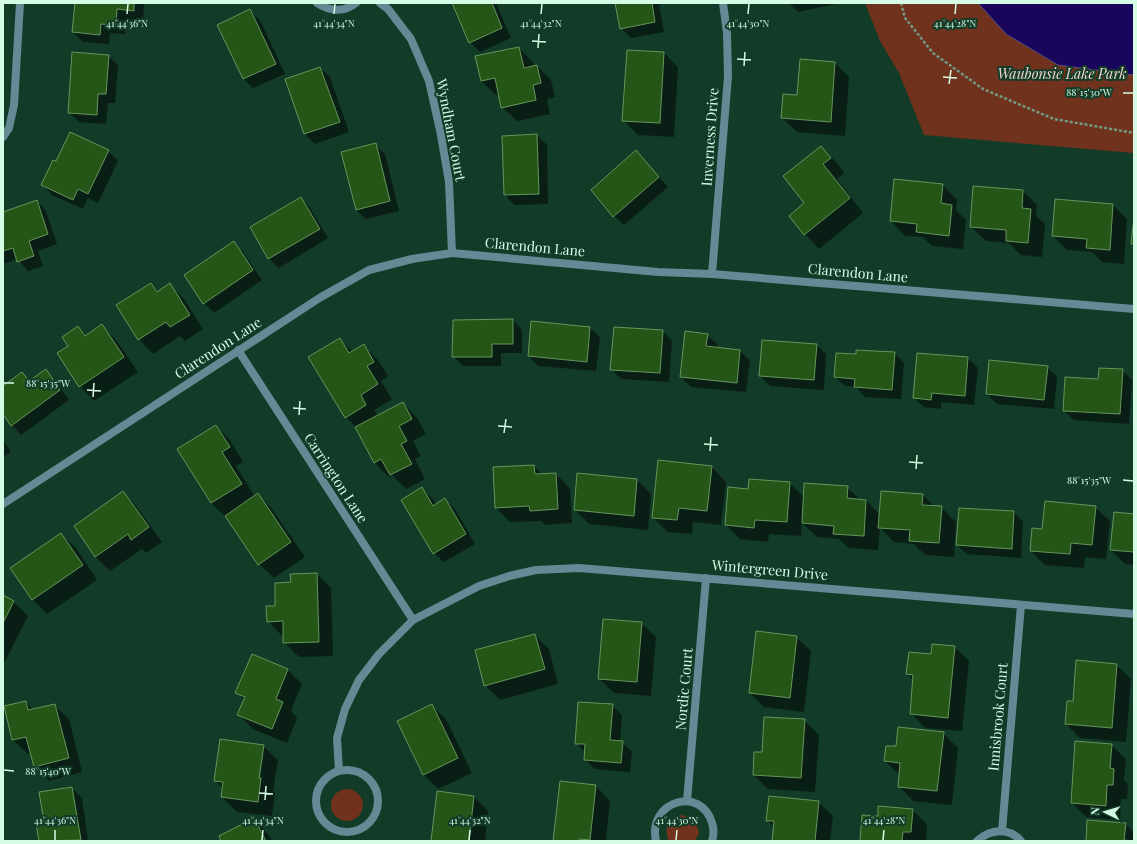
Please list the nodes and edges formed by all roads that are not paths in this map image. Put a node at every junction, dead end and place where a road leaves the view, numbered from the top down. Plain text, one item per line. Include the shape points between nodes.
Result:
1 (20, 3) edge
2 (317, 3) edge
3 (356, 3) edge
4 (380, 3) edge
5 (723, 3) edge
6 (3, 137) edge
7 (452, 253) junction
8 (712, 274) junction
9 (1134, 309) edge
10 (238, 350) junction
11 (3, 504) edge
12 (706, 578) junction
13 (1021, 605) junction
14 (1134, 614) edge
15 (413, 620) junction
16 (338, 771) junction
17 (687, 801) junction
18 (1002, 831) junction
19 (656, 841) edge
20 (712, 841) edge
21 (977, 841) edge
22 (1021, 841) edge

1 - 6 street via 14,105 9,128
2 - 3 street via 334,10 344,10
4 - 7 street, Wyndham Court via 388,9 411,39 429,81 449,182
5 - 8 street, Inverness Drive via 728,76
7 - 8 street, Clarendon Lane via 658,272
7 - 10 street, Clarendon Lane via 412,259 369,270
8 - 9 street, Clarendon Lane
10 - 11 street, Clarendon Lane
10 - 15 street, Carrington Lane
12 - 13 street, Wintergreen Drive
12 - 15 street, Wintergreen Drive via 579,568 536,570 478,586
12 - 17 street, Nordic Court
13 - 14 street, Wintergreen Drive
13 - 18 street, Innisbrook Court
15 - 16 street, Wintergreen Drive via 379,654 359,680 345,709 337,738
16 - 16 street via 329,775 317,791 318,812 331,827 340,831 360,829 369,823 378,805 374,785 359,772
17 - 19 street via 677,802 661,812 654,831
17 - 20 street via 697,804 711,817 714,827
18 - 21 street via 983,835
18 - 22 street via 1012,834

